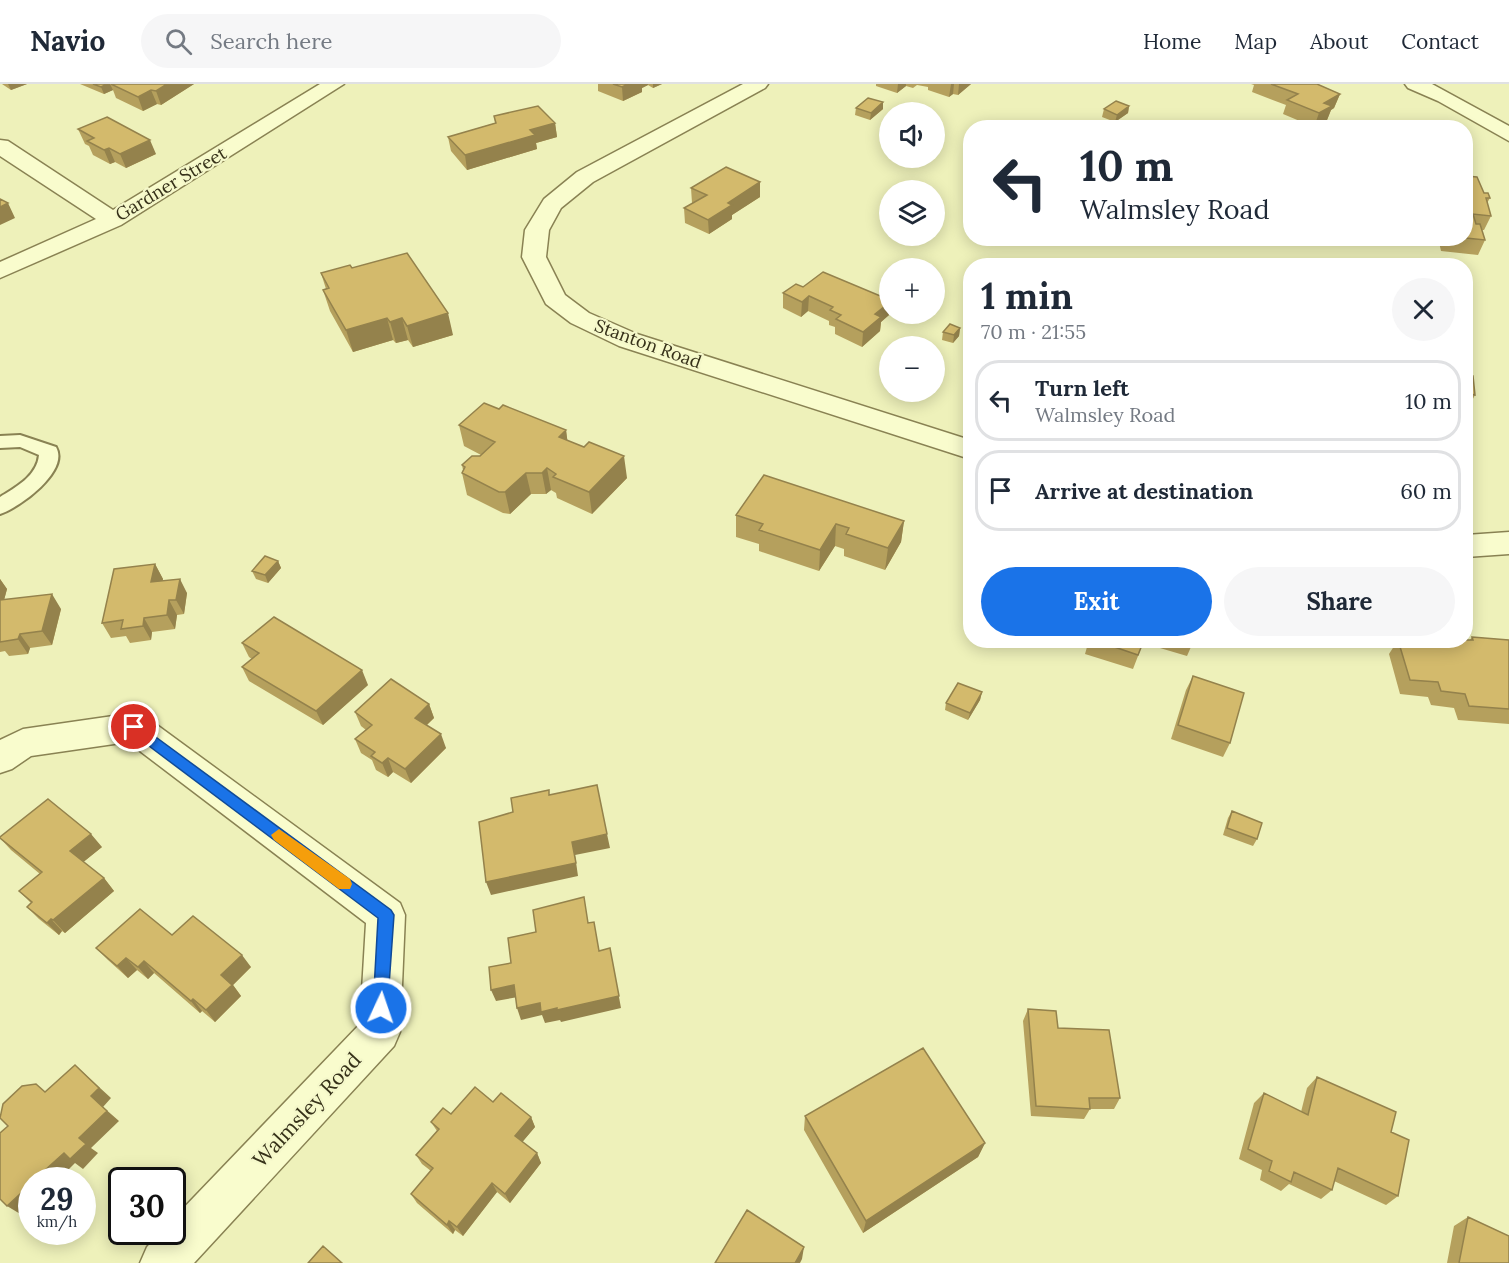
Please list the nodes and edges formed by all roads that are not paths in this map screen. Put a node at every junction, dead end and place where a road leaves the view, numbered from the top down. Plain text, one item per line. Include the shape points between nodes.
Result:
1 (334, 84) edge
2 (758, 84) edge
3 (1415, 84) edge
4 (1509, 135) edge
5 (0, 146) edge
6 (112, 220) junction
7 (0, 271) edge
8 (0, 442) edge
9 (963, 448) edge
10 (0, 507) edge
11 (1509, 543) edge
12 (1473, 546) edge
13 (0, 759) edge
14 (163, 1263) edge

1 - 6 street, Gardner Street
2 - 9 street, Stanton Road via 585,177 552,204 537,230 534,257 555,299 580,318 628,340
3 - 4 street
5 - 6 street
6 - 7 street, Gardner Street
8 - 10 lane via 33,443 49,452 50,464
11 - 12 street
13 - 14 street, Walmsley Road via 23,743 134,727 386,915 380,1032

